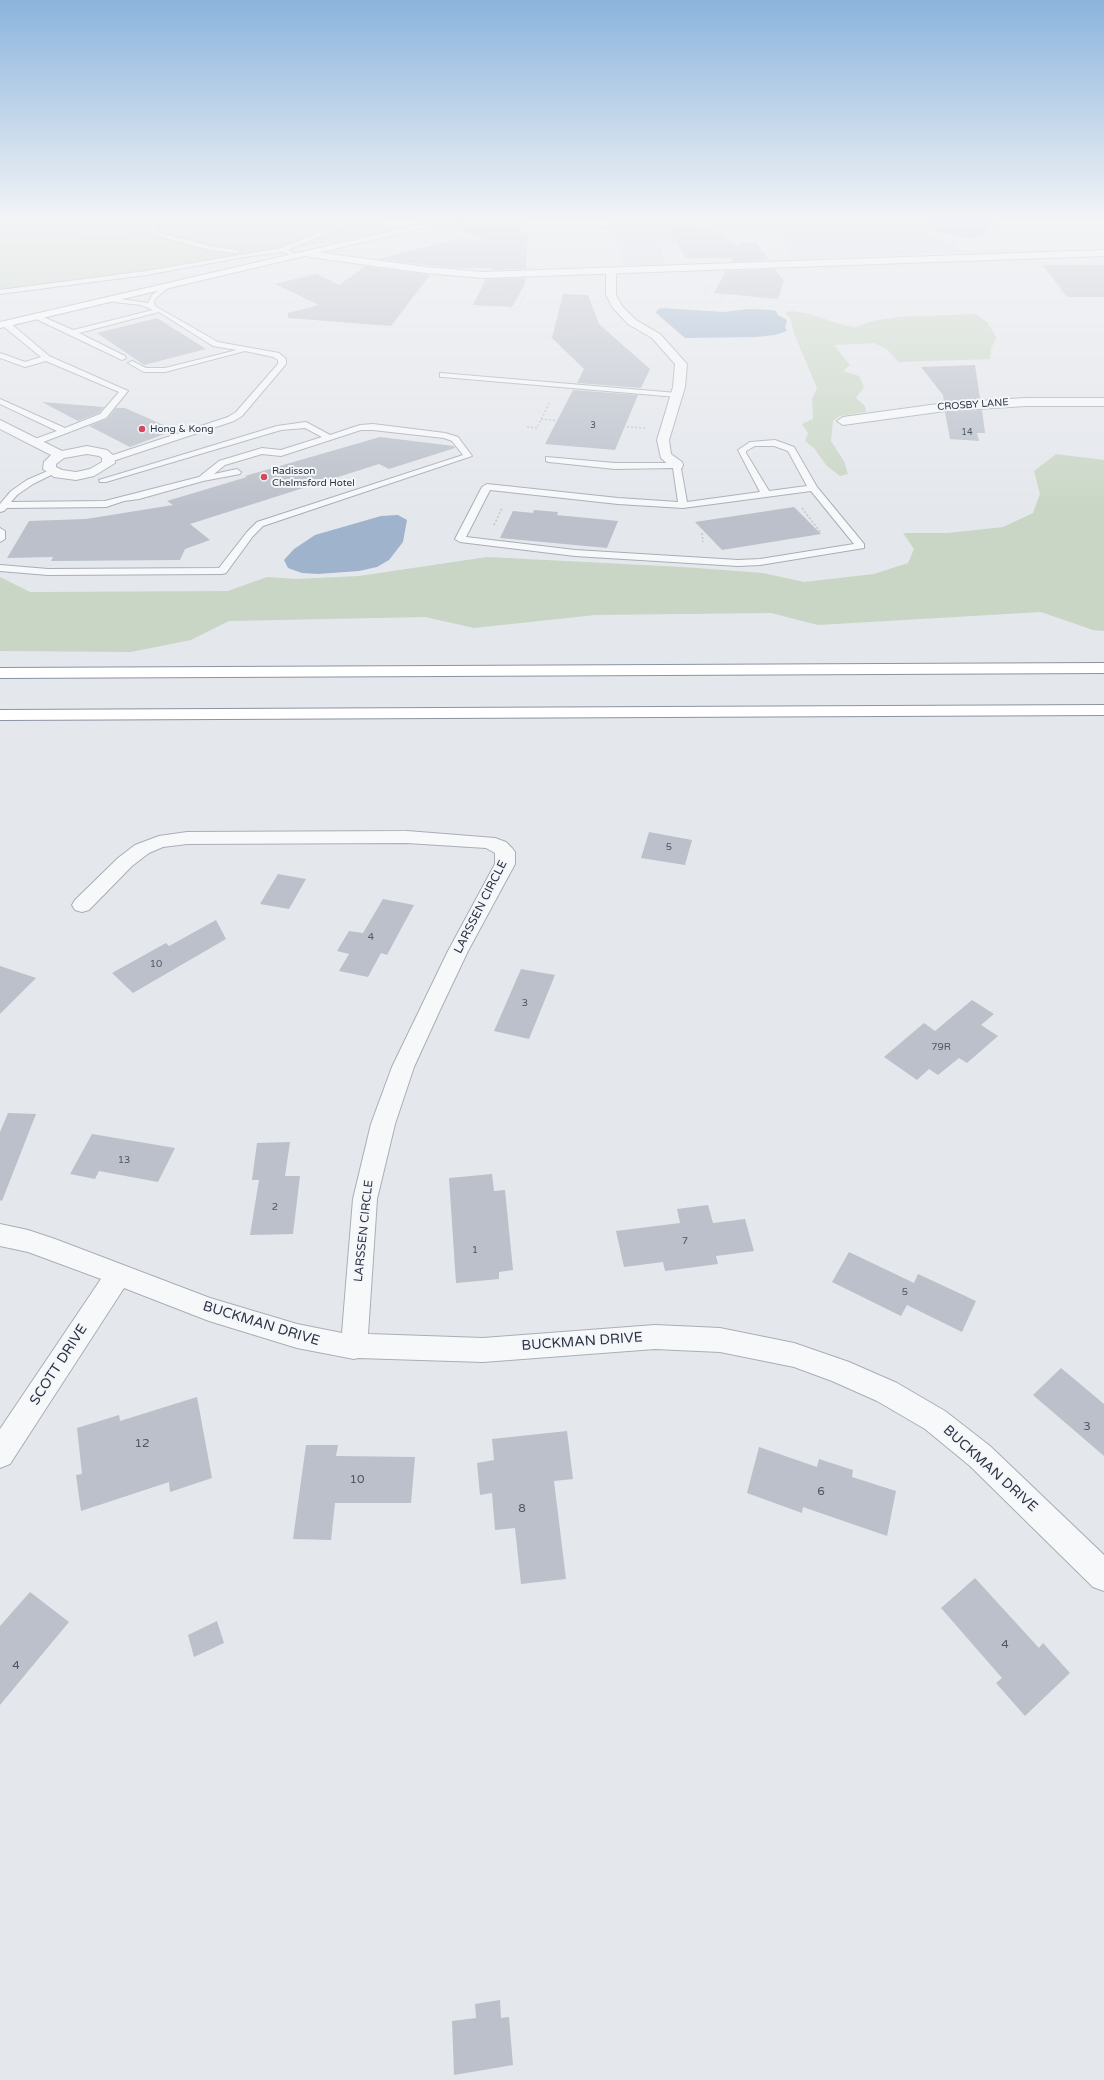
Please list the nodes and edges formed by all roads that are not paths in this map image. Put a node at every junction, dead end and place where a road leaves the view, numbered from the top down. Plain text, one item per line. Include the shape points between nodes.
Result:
1 (45, 315) edge
2 (140, 315) edge
3 (168, 315) edge
4 (625, 315) edge
5 (36, 317) junction
6 (3, 324) edge
7 (72, 332) junction
8 (246, 350) junction
9 (0, 355) edge
10 (46, 358) junction
11 (122, 358) dead end
12 (132, 363) dead end
13 (443, 375) dead end
14 (677, 395) junction
15 (0, 401) edge
16 (1104, 402) edge
17 (843, 421) dead end
18 (0, 424) edge
19 (64, 431) junction
20 (329, 438) junction
21 (35, 442) junction
22 (281, 453) junction
23 (60, 455) junction
24 (110, 459) junction
25 (550, 459) dead end
26 (269, 460) dead end
27 (677, 465) junction
28 (53, 472) junction
29 (237, 472) dead end
30 (99, 476) junction
31 (202, 479) junction
32 (813, 488) junction
33 (766, 494) junction
34 (123, 498) junction
35 (683, 505) junction
36 (3, 507) edge
37 (0, 531) edge
38 (0, 539) edge
39 (0, 568) edge
40 (1104, 668) edge
41 (0, 673) edge
42 (1104, 710) edge
43 (447, 713) junction
44 (0, 715) edge
45 (0, 728) edge
46 (82, 905) dead end
47 (0, 1235) edge
48 (118, 1275) junction
49 (354, 1347) junction
50 (0, 1454) edge
51 (1104, 1576) edge

1 - 5 main road
2 - 7 lane
3 - 8 lane via 216,344
4 - 14 street via 656,336 681,364
5 - 6 main road
5 - 7 lane
6 - 10 lane
7 - 11 lane
8 - 12 lane via 165,370 144,370
8 - 24 lane via 276,355 282,359 282,364 239,414 231,419
9 - 10 lane via 25,365
10 - 19 lane via 124,391 103,416
13 - 14 lane
14 - 27 street via 663,440 665,455
15 - 19 lane
16 - 17 street, CROSBY LANE via 1026,402 945,407
18 - 21 street
19 - 21 lane
20 - 22 lane
20 - 30 lane via 306,425 280,428
20 - 39 lane via 360,428 445,436 455,438 468,456 260,524 222,571 48,572
21 - 23 street
22 - 26 lane
22 - 31 lane via 262,452 222,463
23 - 24 street via 92,450 103,453
23 - 28 street via 48,466
24 - 30 street
25 - 27 lane via 615,466
27 - 35 lane
28 - 30 street via 67,476
28 - 36 lane via 25,485 14,493
29 - 31 lane
30 - 34 lane
31 - 34 lane
32 - 33 lane
32 - 33 lane via 791,449 774,443 753,444 746,447 742,453
32 - 35 lane via 861,546 760,562 738,562 582,553 460,539 487,486 618,501
33 - 35 lane
34 - 36 lane via 94,505
37 - 38 lane
40 - 41 main road
42 - 43 main road
43 - 44 main road
43 - 45 main road
46 - 49 street, LARSSEN CIRCLE via 132,856 150,845 187,838 407,837 488,842 499,846 505,852 505,864 429,1010 403,1067 382,1124 365,1199
47 - 48 street, BUCKMAN DRIVE via 34,1243
48 - 49 street, BUCKMAN DRIVE via 209,1309 297,1336
48 - 50 street, SCOTT DRIVE
49 - 51 street, BUCKMAN DRIVE via 483,1350 655,1337 720,1340 794,1355 887,1392 935,1420 980,1456

